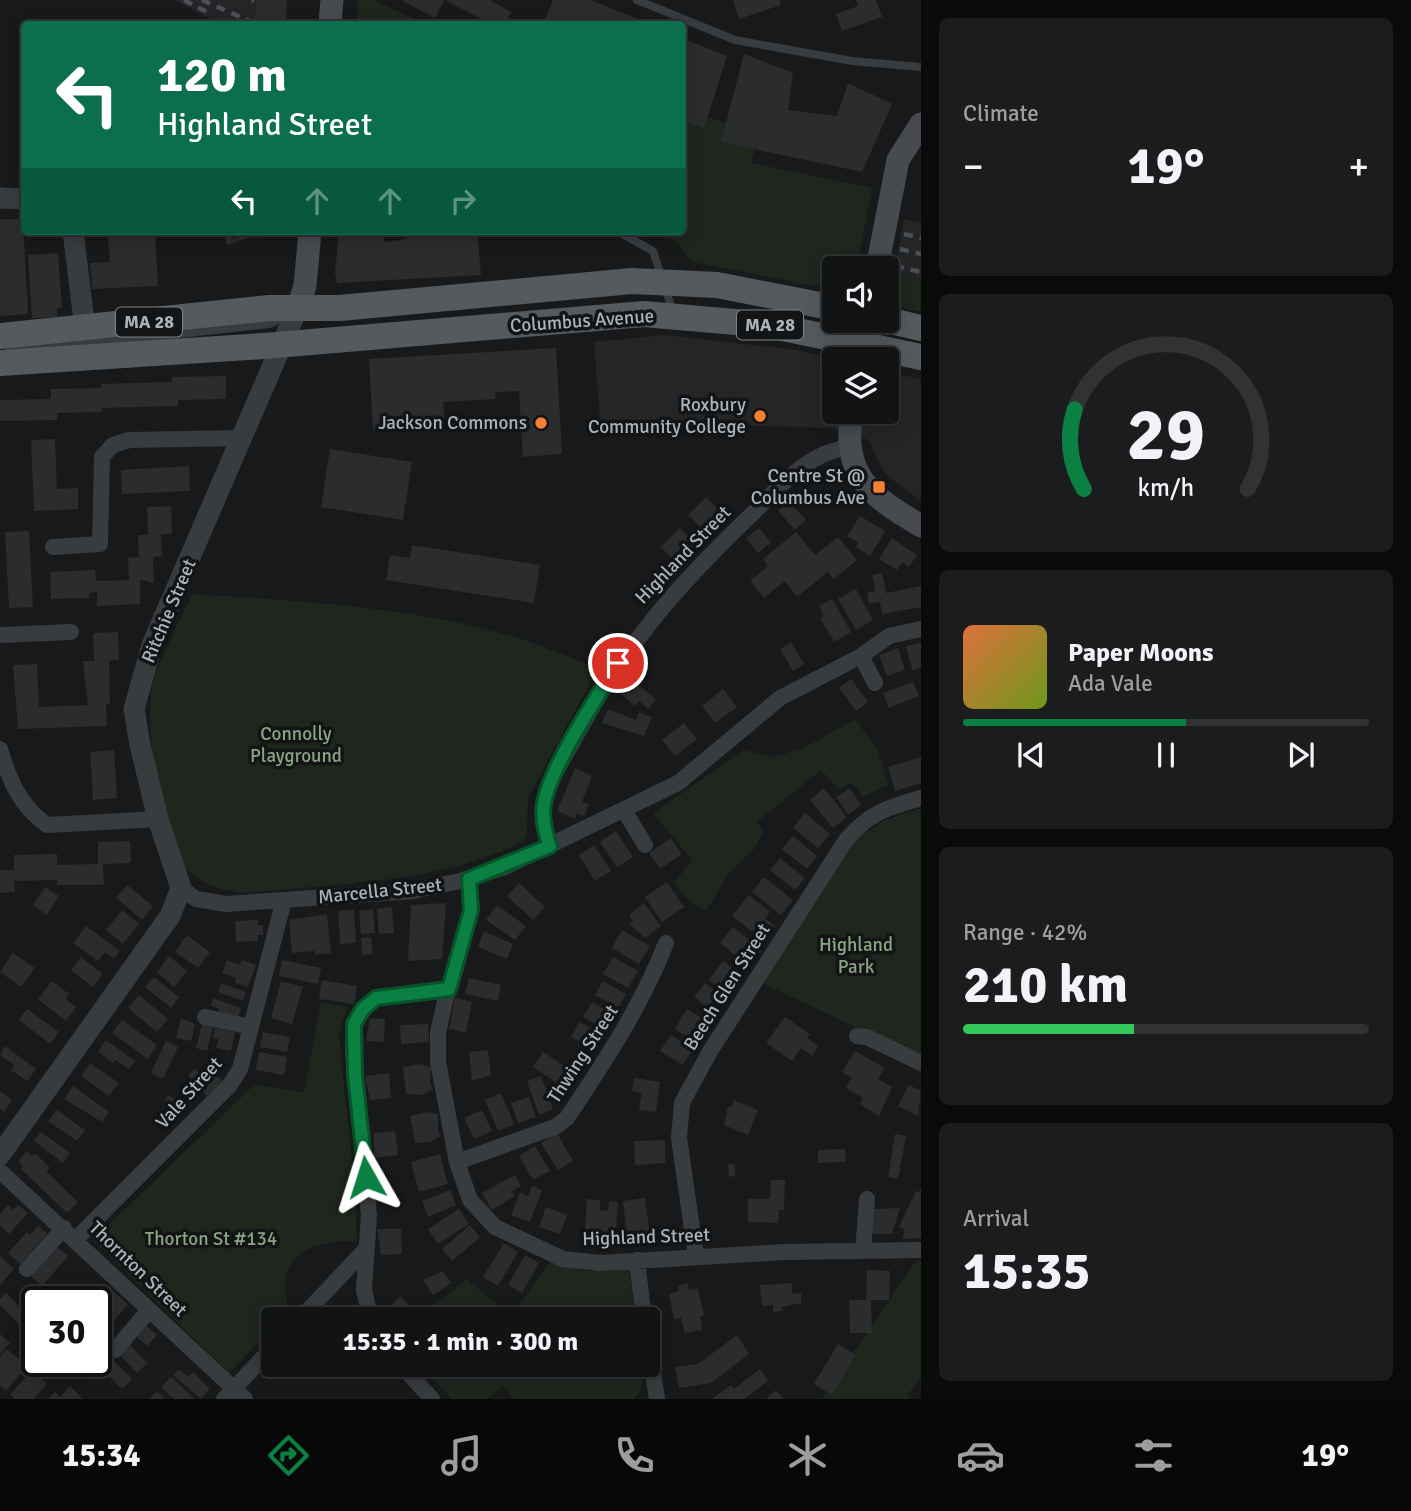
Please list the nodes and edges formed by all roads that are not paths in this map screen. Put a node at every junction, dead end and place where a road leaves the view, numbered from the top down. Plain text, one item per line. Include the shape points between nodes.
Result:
1 (332, 0) edge
2 (637, 0) edge
3 (330, 21) edge
4 (921, 68) edge
5 (921, 124) edge
6 (0, 198) edge
7 (21, 199) edge
8 (74, 235) edge
9 (310, 235) edge
10 (624, 235) edge
11 (879, 256) edge
12 (664, 281) junction
13 (822, 305) edge
14 (298, 307) junction
15 (674, 316) junction
16 (899, 323) edge
17 (921, 328) edge
18 (85, 329) junction
19 (277, 334) junction
20 (0, 336) edge
21 (864, 341) edge
22 (0, 348) edge
23 (921, 357) edge
24 (0, 363) edge
25 (851, 424) edge
26 (242, 438) junction
27 (850, 447) junction
28 (921, 526) edge
29 (53, 547) dead end
30 (921, 629) edge
31 (71, 632) dead end
32 (0, 635) edge
33 (861, 656) junction
34 (875, 683) dead end
35 (0, 749) edge
36 (921, 798) edge
37 (624, 810) junction
38 (159, 819) junction
39 (645, 845) dead end
40 (550, 846) junction
41 (469, 879) junction
42 (181, 888) junction
43 (284, 900) junction
44 (666, 943) dead end
45 (449, 989) junction
46 (205, 1017) dead end
47 (251, 1027) junction
48 (858, 1036) dead end
49 (921, 1063) edge
50 (0, 1155) edge
51 (457, 1162) junction
52 (0, 1171) edge
53 (867, 1199) dead end
54 (70, 1233) junction
55 (921, 1250) edge
56 (364, 1251) junction
57 (863, 1251) junction
58 (696, 1256) junction
59 (636, 1260) junction
60 (27, 1269) dead end
61 (311, 1307) edge
62 (368, 1307) edge
63 (642, 1307) edge
64 (149, 1310) junction
65 (115, 1350) dead end
66 (261, 1362) edge
67 (412, 1377) edge
68 (654, 1377) edge
69 (234, 1396) edge
70 (432, 1399) edge
71 (657, 1399) edge

1 - 3 main road
2 - 4 lane via 735,40
5 - 11 main road via 898,160
6 - 7 street
8 - 18 street
9 - 14 main road via 305,286
10 - 12 lane via 653,251
12 - 13 main road, Columbus Avenue / MA 28 via 716,285
12 - 14 main road, Columbus Avenue / MA 28 via 353,307
12 - 15 lane
14 - 18 main road, Columbus Avenue / MA 28
14 - 19 street, Ritchie Street
15 - 19 main road, Columbus Avenue / MA 28
15 - 21 main road, Columbus Avenue / MA 28
16 - 17 main road
18 - 20 main road, Columbus Avenue / MA 28
19 - 22 lane, Columbus Avenue
19 - 24 main road, Columbus Avenue / MA 28
19 - 26 street, Ritchie Street
21 - 23 main road, Columbus Avenue / MA 28
25 - 27 main road
26 - 29 street via 129,440 113,445 102,457 100,544
26 - 38 street, Ritchie Street via 152,645 134,709
27 - 28 main road via 866,487
27 - 40 street, Highland Street via 824,453 794,473 672,594 638,635 599,694 545,798 543,814
30 - 33 street, Marcella Street via 889,636
31 - 32 street
33 - 34 street
33 - 37 street, Marcella Street via 780,698 686,778
35 - 38 street via 8,777 24,804 47,825
36 - 58 street, Beech Glen Street via 873,813 846,840 709,1053 682,1103 678,1138
37 - 39 street
37 - 40 street, Marcella Street
38 - 42 street, Ritchie Street
40 - 41 street, Marcella Street
41 - 43 street, Marcella Street via 413,891
41 - 45 street, Highland Street via 471,910
42 - 43 street, Marcella Street via 196,899 226,904
42 - 50 street via 170,916
43 - 47 street, Vale Street
44 - 51 street, Thwing Street via 626,1030 568,1118
45 - 51 street, Highland Street via 438,1033 438,1062
45 - 56 street via 376,998 354,1024 369,1215
46 - 47 street
47 - 54 street, Vale Street via 240,1069 230,1085
48 - 49 street
51 - 59 street, Highland Street via 470,1200 495,1227 563,1259
52 - 54 street, Thornton Street
53 - 57 street
54 - 60 street, Vale Street
54 - 64 street, Thornton Street
55 - 57 street, Highland Street
56 - 61 street
56 - 62 street
57 - 58 street, Highland Street
58 - 59 street, Highland Street
59 - 63 street
64 - 65 street
64 - 69 street, Thornton Street
66 - 69 street
67 - 70 street
68 - 71 street

